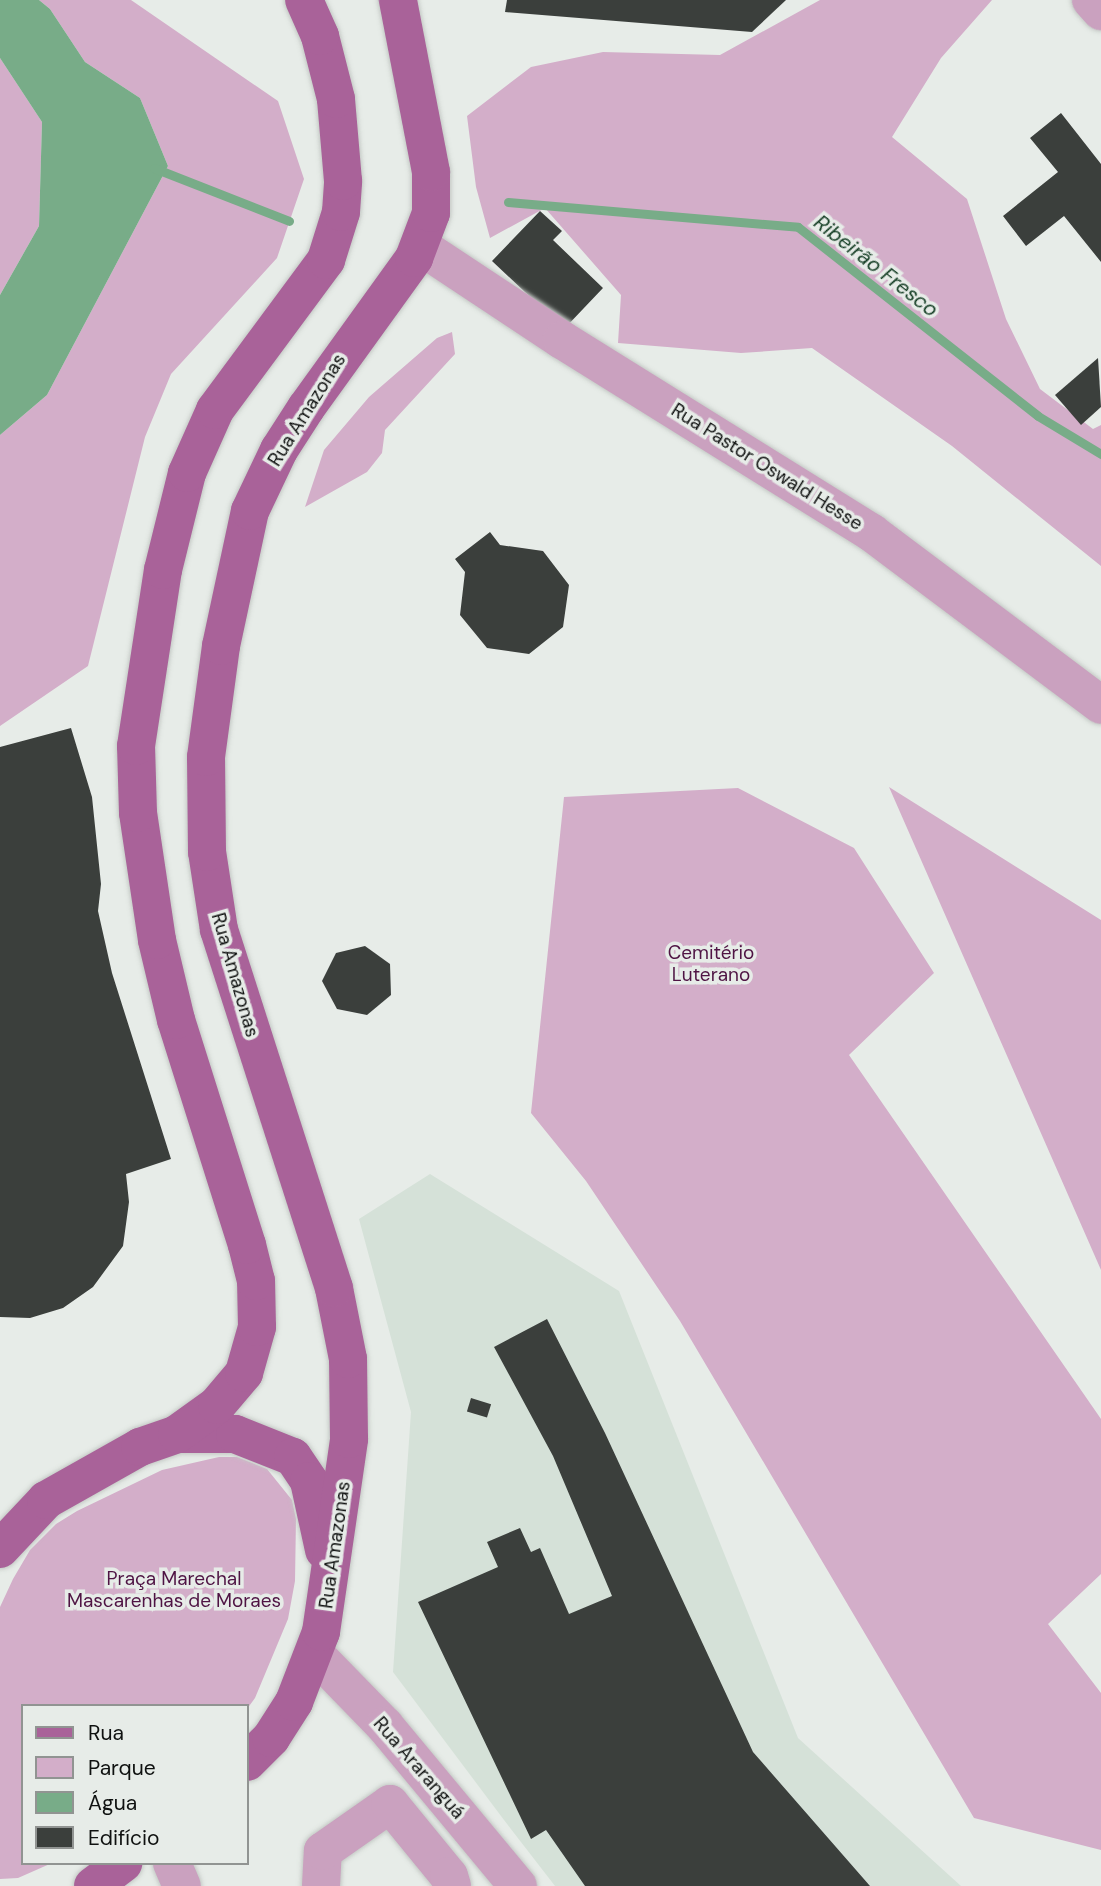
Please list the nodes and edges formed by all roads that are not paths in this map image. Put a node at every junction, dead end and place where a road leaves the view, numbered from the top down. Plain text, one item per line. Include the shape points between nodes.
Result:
1 (304, 0) edge
2 (398, 0) edge
3 (1091, 0) edge
4 (1101, 10) edge
5 (420, 246) junction
6 (1101, 705) edge
7 (177, 1434) junction
8 (0, 1549) edge
9 (329, 1587) junction
10 (315, 1654) junction
11 (248, 1761) edge
12 (120, 1865) edge
13 (173, 1865) edge
14 (93, 1886) edge
15 (182, 1886) edge
16 (321, 1886) edge
17 (452, 1886) edge
18 (517, 1886) edge

1 - 7 main road via 320,36 336,99 344,181 341,212 326,260 215,410 187,473 161,583 136,746 138,813 157,940 176,1020 256,1281 257,1327 244,1373 217,1405
2 - 5 main road, Rua Amazonas via 431,172 431,213
3 - 4 street
5 - 6 street, Rua Pastor Oswald Hesse via 872,533
5 - 9 main road, Rua Amazonas via 279,450 250,511 221,646 206,757 206,852 219,930 334,1288 348,1359 349,1439
7 - 8 main road via 140,1447 46,1500
7 - 9 main road via 235,1434 293,1457 309,1481 320,1516
9 - 10 main road, Rua Amazonas
10 - 11 main road, Rua Amazonas via 294,1702 271,1738
10 - 18 street, Rua Araranguá via 385,1726
12 - 14 main road
13 - 15 street
16 - 17 street via 323,1851 390,1804 449,1876

